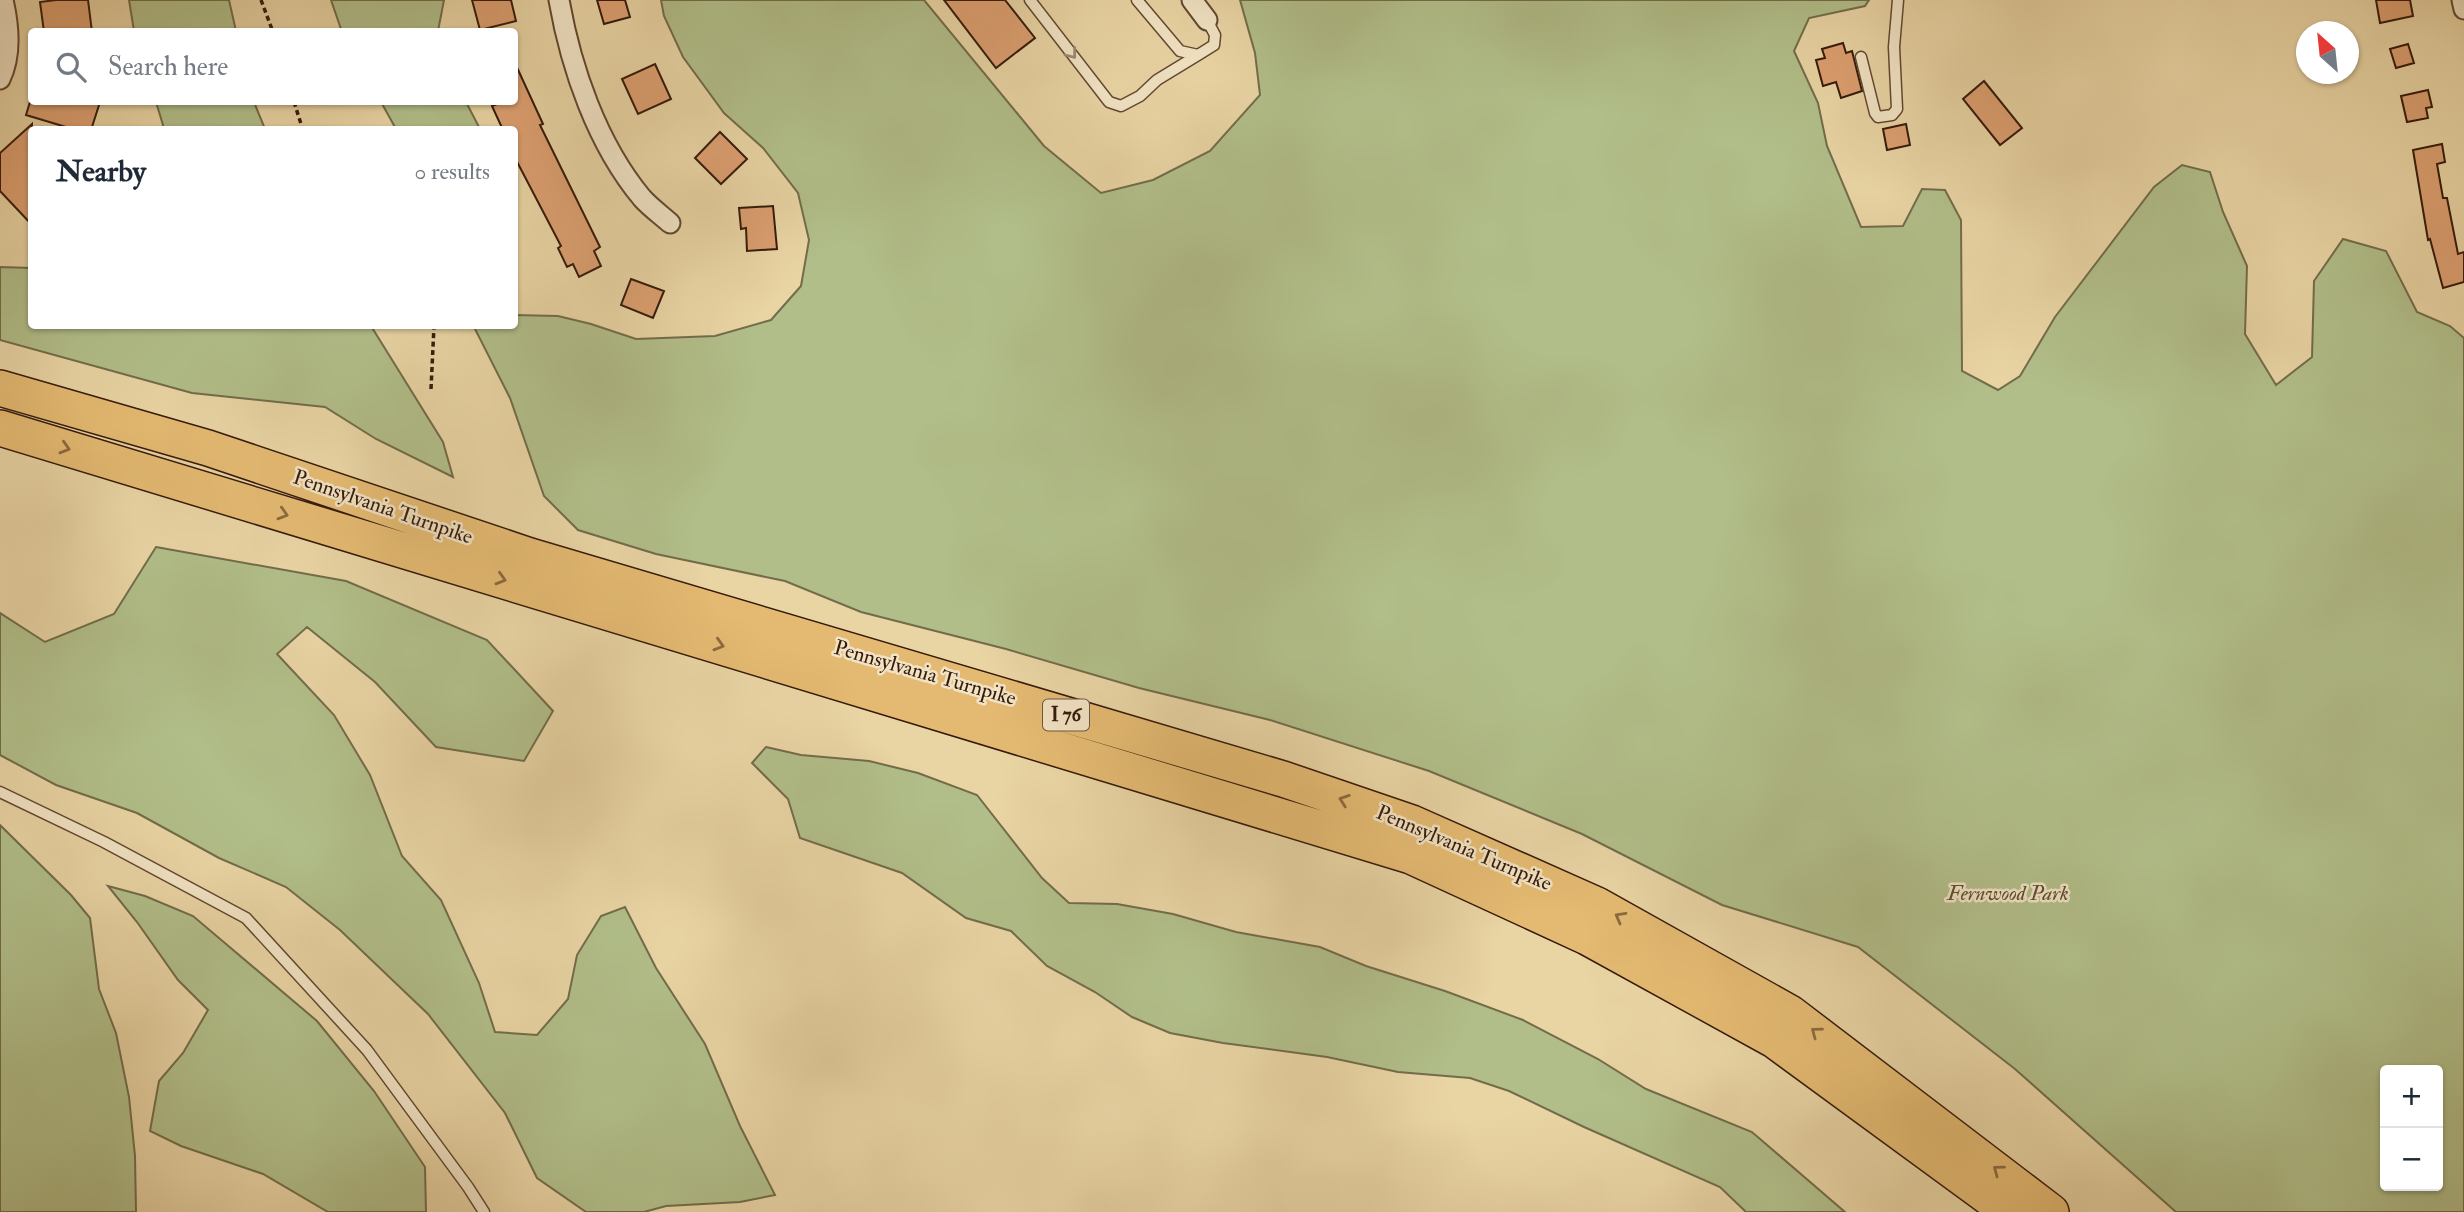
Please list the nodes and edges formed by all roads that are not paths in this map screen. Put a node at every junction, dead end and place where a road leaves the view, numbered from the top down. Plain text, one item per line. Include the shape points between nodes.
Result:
1 (3, 0) edge
2 (559, 0) edge
3 (1030, 0) edge
4 (1137, 0) edge
5 (1192, 0) edge
6 (1898, 0) edge
7 (2462, 0) edge
8 (2464, 9) edge
9 (1207, 20) joint
10 (1199, 55) junction
11 (1861, 57) dead end
12 (0, 79) edge
13 (670, 223) dead end
14 (0, 388) edge
15 (0, 428) edge
16 (0, 792) edge
17 (484, 1212) edge
18 (2009, 1212) edge
19 (2051, 1212) edge

1 - 12 street via 8,50
2 - 13 street via 575,65 604,139 636,190
3 -> 10 lane via 1109,102 1121,106
4 - 10 lane via 1180,51
5 - 9 street
6 - 11 lane via 1894,47 1897,109 1892,115 1878,117 1875,113
7 - 8 street
9 - 10 lane via 1215,35 1214,45
19 -> 14 highway, Pennsylvania Turnpike / I 76 via 1790,1013 1597,905 1412,823 1283,779 530,556 208,448
15 -> 18 highway, Pennsylvania Turnpike / I 76 via 1411,856 1587,937 1774,1040
16 - 17 lane via 246,918 367,1050

